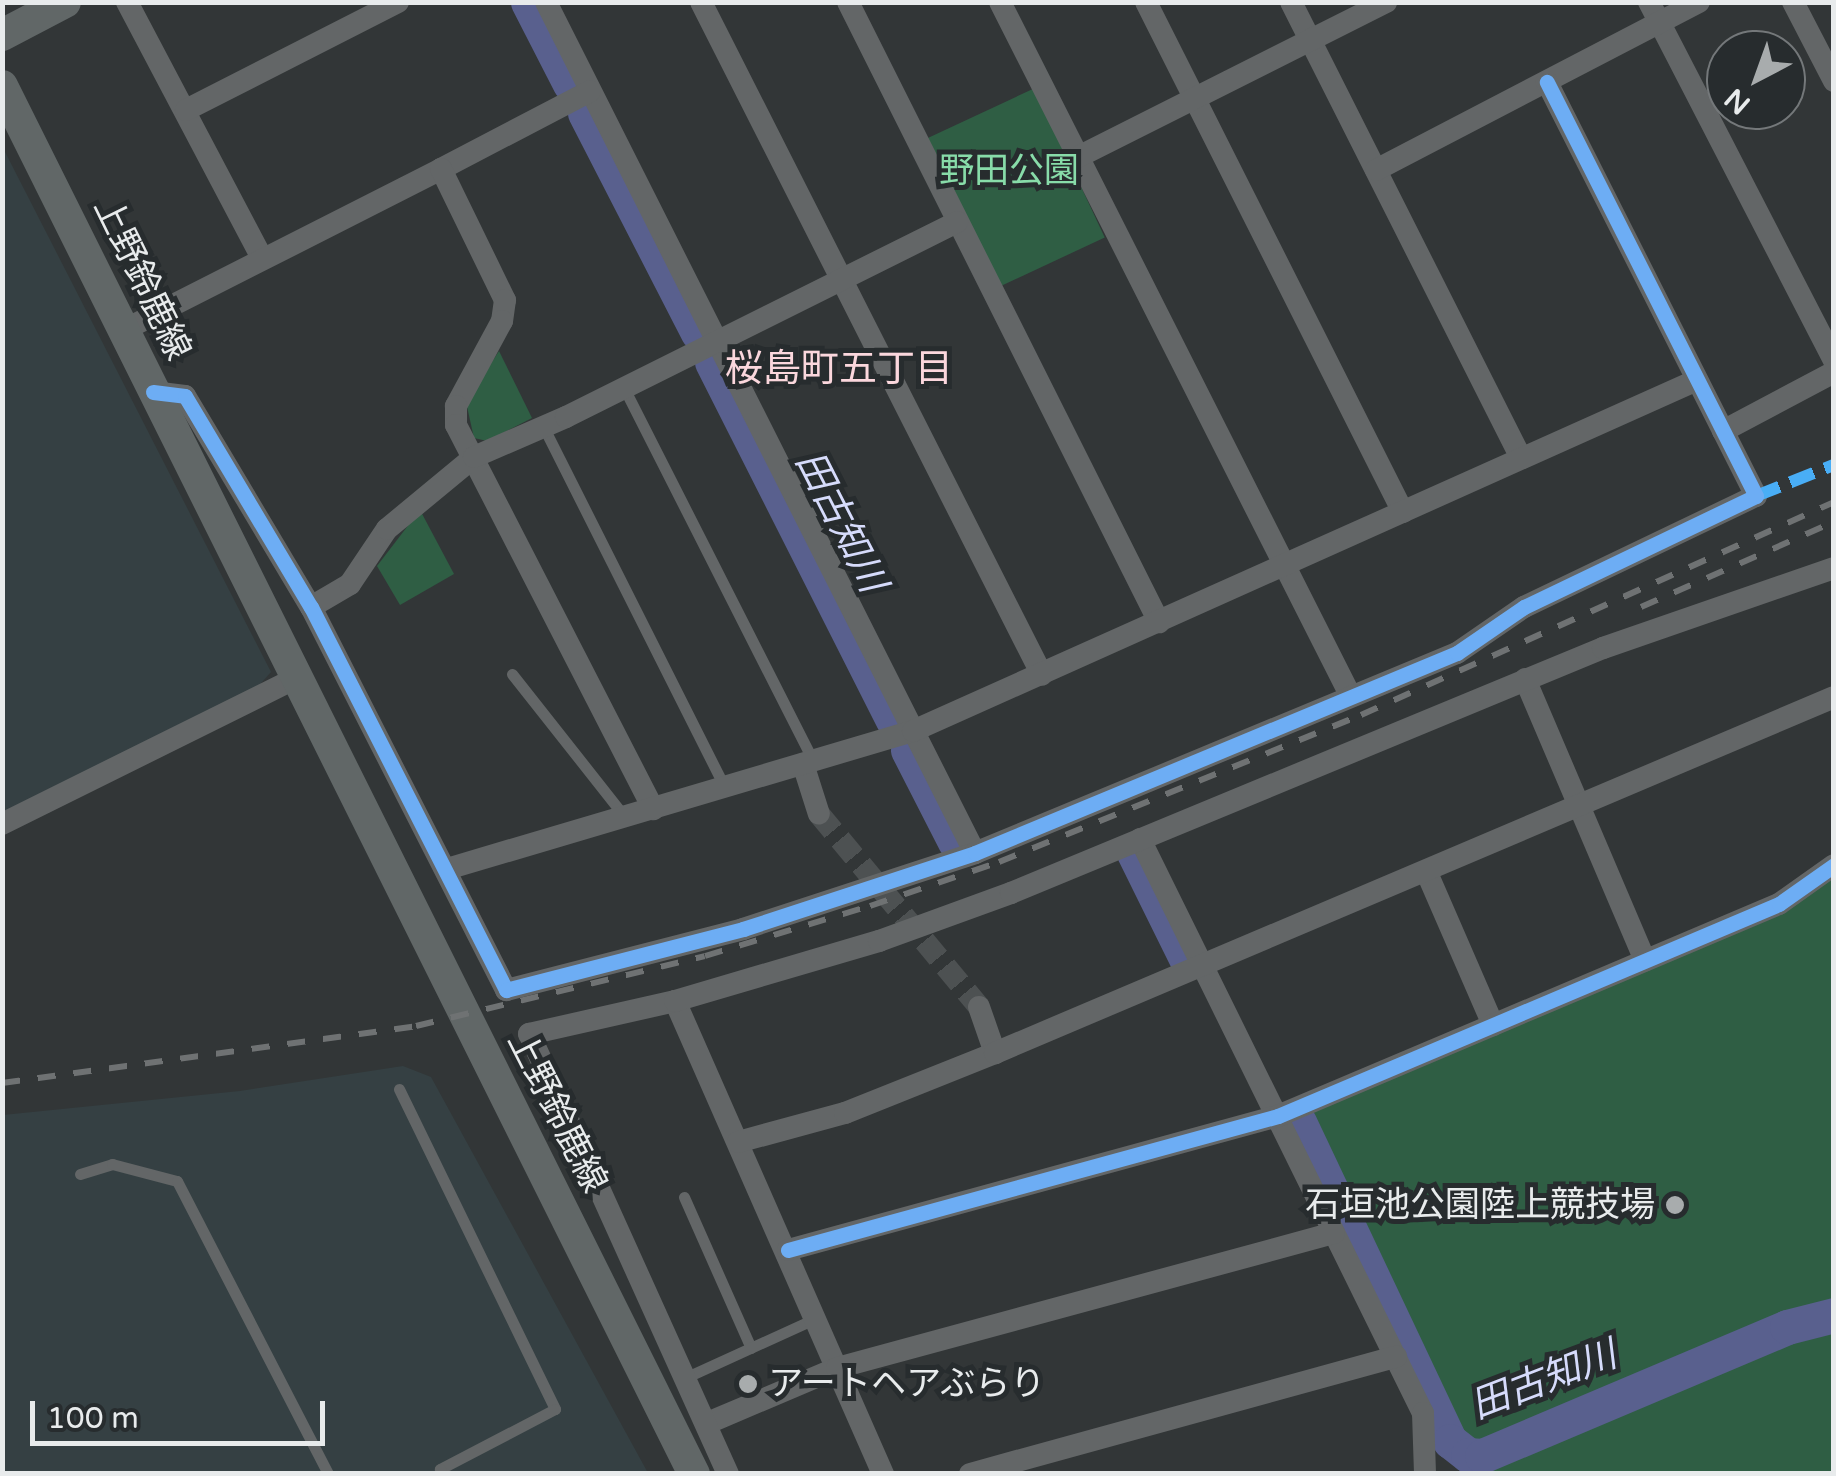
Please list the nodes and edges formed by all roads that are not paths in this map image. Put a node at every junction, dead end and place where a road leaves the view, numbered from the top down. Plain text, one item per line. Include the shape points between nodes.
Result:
1 (66, 2) edge
2 (127, 2) edge
3 (398, 2) edge
4 (546, 2) edge
5 (701, 2) edge
6 (848, 2) edge
7 (1000, 2) edge
8 (1146, 2) edge
9 (1291, 2) edge
10 (1386, 2) edge
11 (1698, 2) edge
12 (1793, 2) edge
13 (1655, 12) edge
14 (2, 35) edge
15 (1310, 40) junction
16 (1834, 80) edge
17 (1547, 82) junction
18 (2, 86) edge
19 (590, 91) junction
20 (1194, 98) junction
21 (186, 110) junction
22 (1078, 158) junction
23 (441, 169) junction
24 (1376, 170) junction
25 (957, 222) junction
26 (262, 258) junction
27 (842, 277) junction
28 (122, 331) junction
29 (717, 342) junction
30 (1834, 360) edge
31 (1834, 372) edge
32 (1697, 380) junction
33 (624, 388) junction
34 (153, 392) junction
35 (544, 426) junction
36 (1723, 431) junction
37 (474, 456) junction
38 (1521, 458) junction
39 (1403, 512) junction
40 (1284, 566) junction
41 (1834, 568) edge
42 (311, 608) junction
43 (1160, 622) junction
44 (512, 674) dead end
45 (1042, 674) junction
46 (298, 677) junction
47 (1525, 679) junction
48 (1350, 694) junction
49 (1834, 697) edge
50 (914, 731) junction
51 (808, 763) junction
52 (725, 788) junction
53 (1580, 808) junction
54 (653, 809) junction
55 (819, 814) tunnel mouth
56 (625, 818) junction
57 (2, 824) edge
58 (1140, 838) junction
59 (975, 853) junction
60 (1834, 866) edge
61 (447, 869) junction
62 (1427, 873) junction
63 (1646, 960) junction
64 (1206, 968) junction
65 (674, 1001) junction
66 (979, 1007) tunnel mouth
67 (1493, 1026) junction
68 (996, 1053) junction
69 (399, 1089) dead end
70 (1278, 1116) junction
71 (738, 1142) junction
72 (80, 1174) dead end
73 (684, 1197) dead end
74 (1334, 1232) junction
75 (788, 1250) junction
76 (816, 1318) junction
77 (751, 1348) junction
78 (1396, 1358) junction
79 (837, 1368) junction
80 (689, 1376) junction
81 (710, 1422) junction
82 (1006, 1469) edge
83 (328, 1474) edge
84 (442, 1474) edge
85 (694, 1474) edge
86 (728, 1474) edge
87 (883, 1474) edge
88 (970, 1474) edge
89 (1425, 1474) edge

1 - 14 main road
2 - 21 street
3 - 21 street
4 - 19 street
5 - 27 street
6 - 25 street
7 - 22 street
8 - 20 street
9 - 15 street
10 - 15 street
11 - 13 street
12 - 16 street
13 - 17 street
13 - 30 street
15 - 20 street
15 - 24 street
17 - 24 street
17 - 32 street
18 - 28 main road, 上野鈴鹿線
19 - 23 street
19 - 29 street
20 - 22 street
20 - 39 street
21 - 26 street
22 - 40 street
23 - 26 street
23 - 37 street via 504,300 502,320 456,406 456,425
24 - 38 street
25 - 27 street
25 - 43 street
26 - 28 street
27 - 29 street
27 - 45 street
28 - 34 main road, 上野鈴鹿線
29 - 33 street
29 - 50 street
31 - 36 street
32 - 36 street
32 - 38 street
33 - 35 street
33 - 51 lane
34 - 42 street via 185,396
34 - 46 main road, 上野鈴鹿線
35 - 37 street
35 - 52 lane
36 - 48 street via 1756,496 1524,607 1457,653
37 - 42 street via 387,529 350,584
37 - 54 street
38 - 39 street
39 - 40 street
40 - 43 street
40 - 48 street
41 - 47 street
42 - 61 street
43 - 45 street
44 - 56 lane
45 - 50 street
46 - 57 street
46 - 85 main road, 上野鈴鹿線
47 - 53 street
47 - 58 street
48 - 59 street
49 - 53 street
50 - 51 street
50 - 59 street
51 - 52 street
51 - 55 street
52 - 54 street
53 - 62 street
53 - 63 street
54 - 56 street
56 - 61 street
58 - 64 street
58 - 65 street via 879,941
59 - 61 street via 743,928 506,990
60 - 63 street via 1779,904
62 - 64 street
62 - 67 street
63 - 67 street
64 - 68 street
64 - 70 street
65 - 71 street
65 - 80 street via 528,1034
66 - 68 street
67 - 70 street
68 - 71 street via 845,1113
69 - 84 lane via 555,1409 440,1469
70 - 74 street
70 - 75 street
71 - 75 street
72 - 83 lane via 112,1164 177,1181
73 - 77 lane
74 - 78 street
74 - 79 street
75 - 76 street
76 - 77 lane
76 - 79 street
77 - 80 lane
78 - 82 street
78 - 89 street via 1423,1413
79 - 81 street
79 - 87 street
80 - 81 street
81 - 86 street
82 - 88 street

